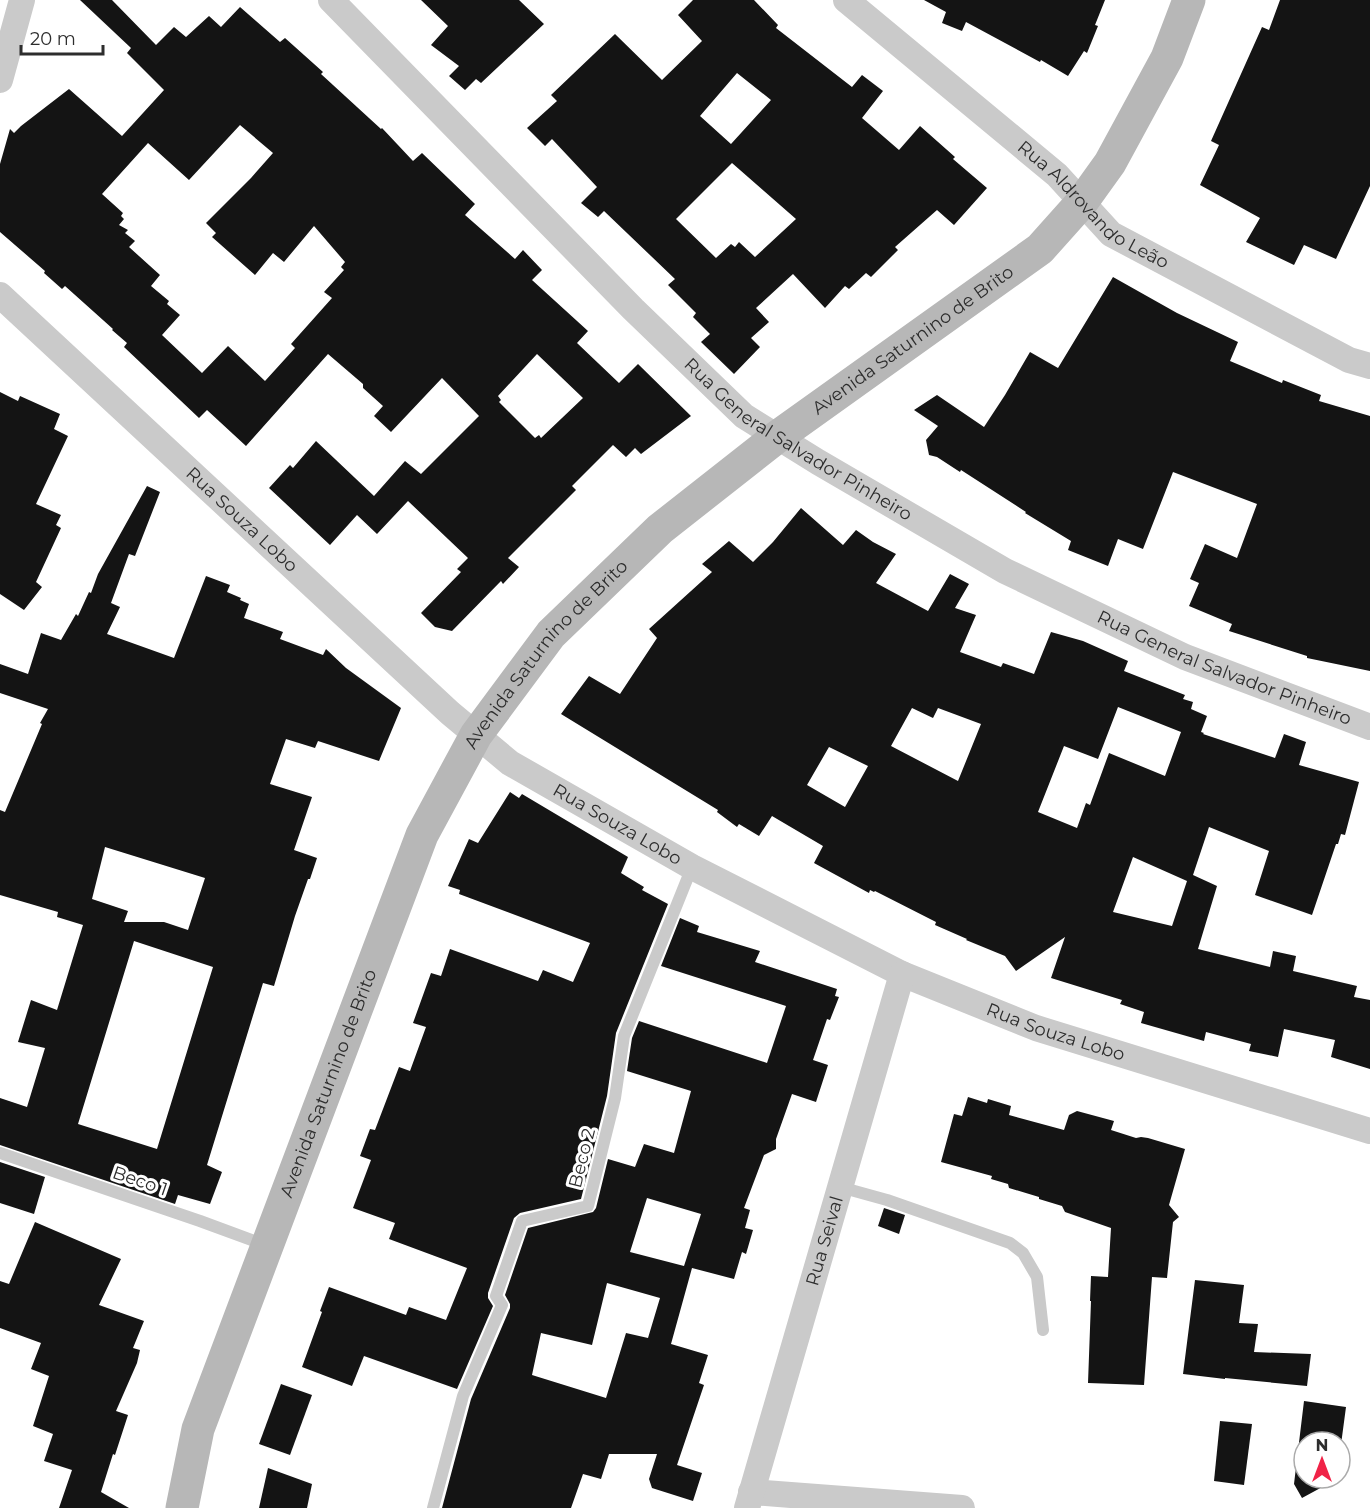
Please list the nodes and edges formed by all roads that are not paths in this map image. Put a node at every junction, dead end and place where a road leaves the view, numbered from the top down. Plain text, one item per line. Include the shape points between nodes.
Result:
1 (22, 0) edge
2 (331, 0) edge
3 (846, 0) edge
4 (1189, 0) edge
5 (0, 80) edge
6 (1082, 202) junction
7 (0, 295) edge
8 (1370, 366) edge
9 (777, 437) junction
10 (1370, 727) edge
11 (476, 735) junction
12 (692, 867) junction
13 (902, 974) junction
14 (1370, 1131) edge
15 (0, 1153) edge
16 (840, 1187) junction
17 (267, 1246) junction
18 (1043, 1330) dead end
19 (749, 1500) edge
20 (182, 1508) edge
21 (433, 1508) edge
22 (962, 1508) edge

1 - 5 street
2 - 9 street, Rua General Salvador Pinheiro via 633,309 744,416
3 - 6 street, Rua Aldrovando Leão via 1058,175
4 - 6 main road, Avenida Saturnino de Brito via 1167,58 1110,163
6 - 8 street, Rua Aldrovando Leão via 1111,234 1349,360
6 - 9 main road, Avenida Saturnino de Brito via 1040,249
7 - 11 street, Rua Souza Lobo
9 - 10 street, Rua General Salvador Pinheiro via 1005,571 1185,657
9 - 11 main road, Avenida Saturnino de Brito via 660,529 551,634
11 - 12 street, Rua Souza Lobo via 510,763
11 - 17 main road, Avenida Saturnino de Brito via 422,835
12 - 13 street, Rua Souza Lobo
12 - 21 lane, Beco 2 via 624,1036 615,1098 588,1206 522,1221 496,1296 502,1305 463,1396
13 - 14 street, Rua Souza Lobo via 1036,1028
13 - 16 street, Rua Seival
15 - 17 lane, Beco 1
16 - 18 lane via 1010,1243 1023,1253 1037,1277
16 - 19 street, Rua Seival
17 - 20 main road, Avenida Saturnino de Brito via 198,1429
19 - 22 street

